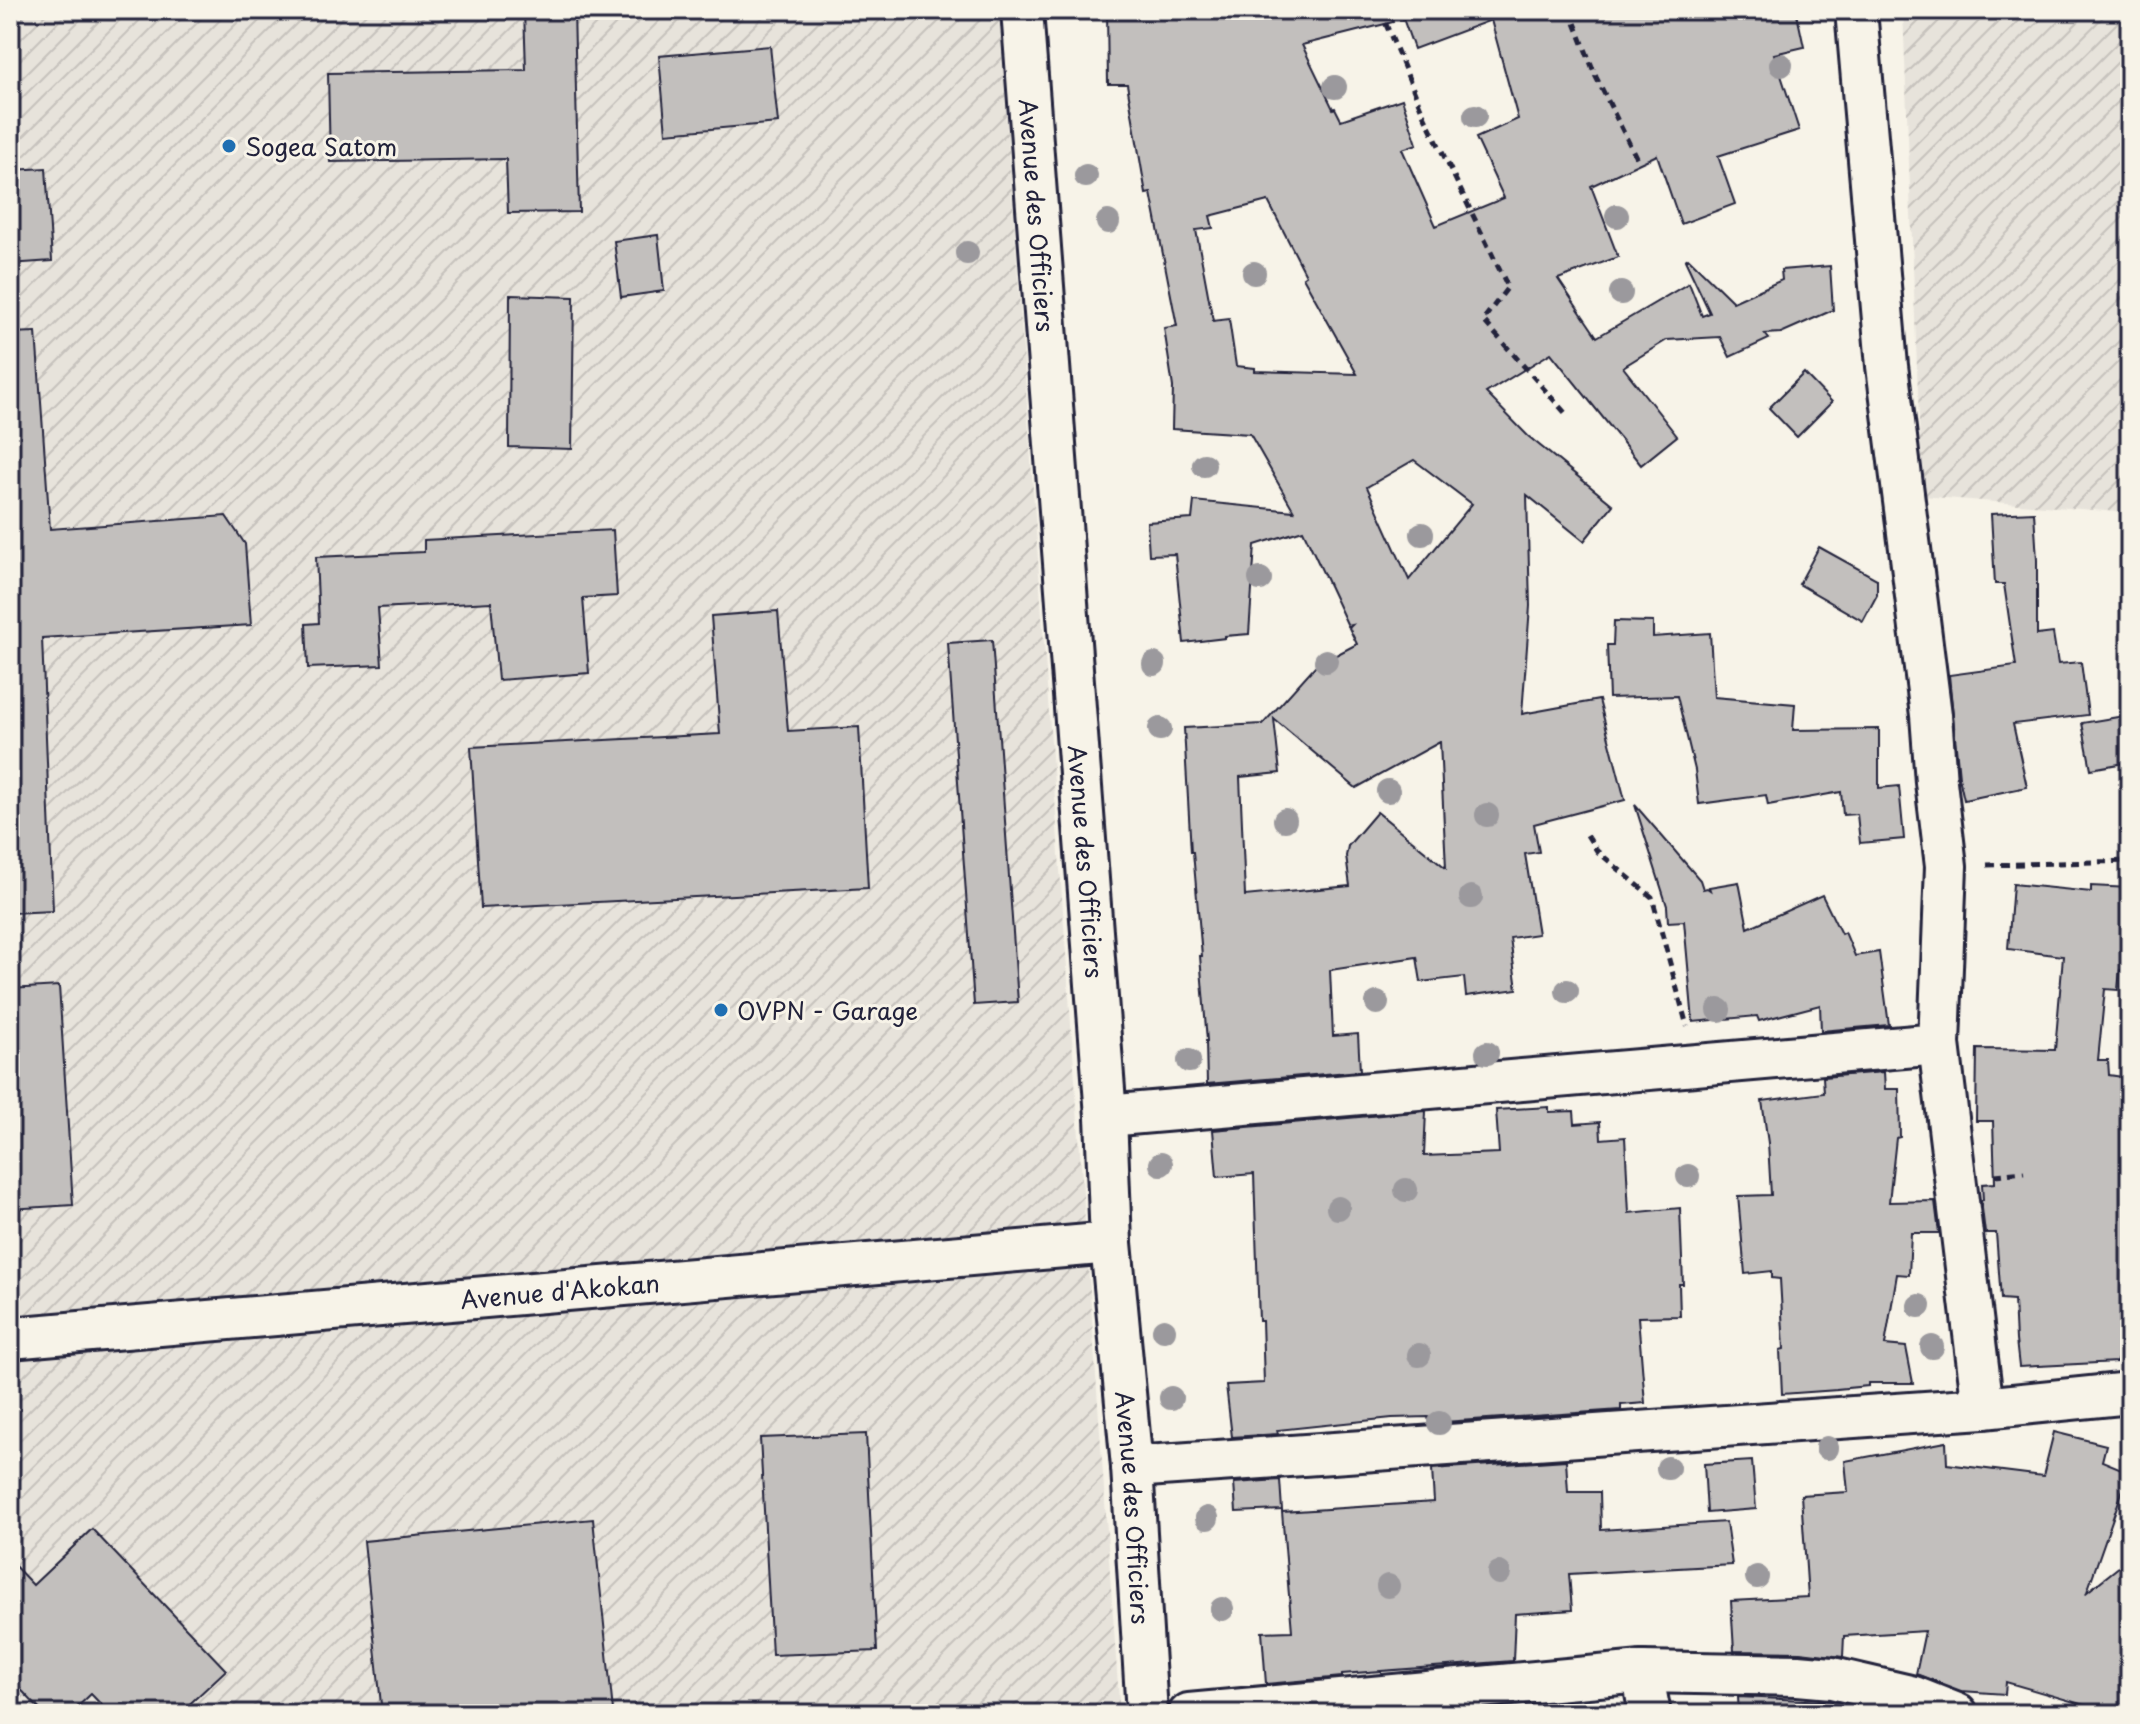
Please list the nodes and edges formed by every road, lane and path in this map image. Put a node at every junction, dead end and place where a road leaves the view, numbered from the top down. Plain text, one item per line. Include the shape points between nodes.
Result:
1 (1022, 10) edge
2 (1380, 10) edge
3 (1570, 10) edge
4 (1856, 10) edge
5 (1639, 163) dead end
6 (1567, 415) dead end
7 (1587, 835) dead end
8 (2130, 861) edge
9 (1946, 866) junction
10 (1939, 1044) junction
11 (1686, 1067) junction
12 (1106, 1116) junction
13 (1111, 1243) junction
14 (10, 1338) edge
15 (2130, 1393) edge
16 (1983, 1408) junction
17 (1132, 1467) junction
18 (1642, 1672) junction
19 (1147, 1714) edge
20 (1189, 1714) edge
21 (1650, 1714) edge
22 (1957, 1714) edge

1 - 12 street, Avenue des Officiers
2 - 6 path via 1424,115 1508,287 1483,320
3 - 5 path
4 - 9 street via 1887,366
7 - 11 path via 1597,851 1652,897 1687,1029
8 - 9 path
9 - 10 street
10 - 11 street
10 - 16 street
11 - 12 street
12 - 13 street, Avenue des Officiers
13 - 14 street, Avenue d'Akokan
13 - 17 street, Avenue des Officiers
15 - 16 street
16 - 17 street
17 - 19 street, Avenue des Officiers
18 - 20 street
18 - 21 street
18 - 22 street via 1832,1678 1914,1697

